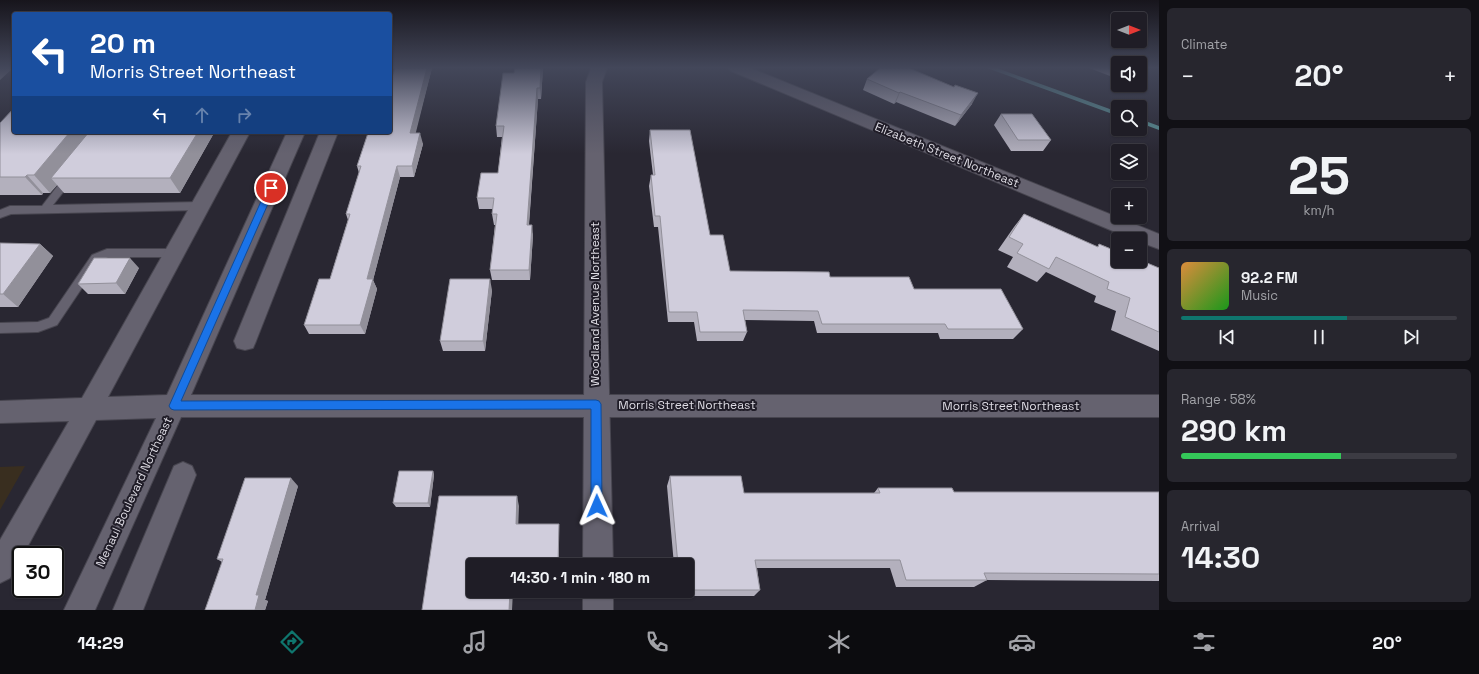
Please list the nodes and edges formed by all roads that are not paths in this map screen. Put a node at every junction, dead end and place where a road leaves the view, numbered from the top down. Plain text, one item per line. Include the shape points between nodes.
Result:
1 (594, 96) edge
2 (805, 96) edge
3 (241, 134) edge
4 (295, 134) edge
5 (328, 134) edge
6 (77, 168) edge
7 (200, 206) junction
8 (45, 209) junction
9 (0, 214) edge
10 (1159, 242) edge
11 (175, 253) junction
12 (0, 328) edge
13 (245, 342) dead end
14 (596, 404) junction
15 (174, 406) junction
16 (1159, 406) edge
17 (89, 409) junction
18 (0, 412) edge
19 (183, 476) dead end
20 (598, 558) edge
21 (0, 568) edge
22 (598, 598) edge
23 (79, 610) edge
24 (128, 610) edge
25 (598, 610) edge

1 - 14 street, Woodland Avenue Northeast
2 - 10 street, Elizabeth Street Northeast
3 - 7 street
4 - 15 street, Menaul Boulevard Northeast
5 - 13 street
6 - 8 lane
7 - 8 lane
7 - 11 street
8 - 9 lane via 10,210
11 - 12 lane via 107,253 96,258 53,322 38,327
11 - 17 street
14 - 15 street, Morris Street Northeast
14 - 16 street, Morris Street Northeast
14 - 20 street, Woodland Avenue Northeast
15 - 17 street, Morris Street Northeast
15 - 23 street, Menaul Boulevard Northeast
17 - 18 street, Morris Street Northeast
17 - 21 street
19 - 24 street
22 - 25 street

